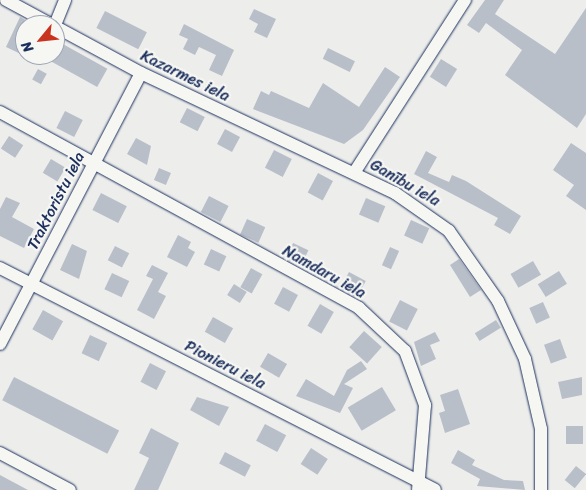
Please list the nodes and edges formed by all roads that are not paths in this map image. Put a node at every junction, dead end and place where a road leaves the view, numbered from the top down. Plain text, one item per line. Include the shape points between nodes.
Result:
1 (6, 0) edge
2 (65, 0) edge
3 (465, 0) edge
4 (35, 15) edge
5 (59, 15) edge
6 (65, 31) edge
7 (141, 73) junction
8 (0, 112) edge
9 (92, 166) junction
10 (354, 173) junction
11 (0, 268) edge
12 (32, 285) junction
13 (0, 344) edge
14 (0, 453) edge
15 (420, 487) edge
16 (70, 490) edge
17 (434, 490) edge
18 (541, 490) edge

1 - 4 street, Kazarmes iela
2 - 5 street
3 - 10 street, Ganību iela
6 - 7 street, Kazarmes iela
7 - 9 street, Traktoristu iela
7 - 10 street, Kazarmes iela
8 - 9 street, Namdaru iela
9 - 12 street, Traktoristu iela
9 - 15 street, Namdaru iela via 359,308 405,351 425,405
10 - 18 street, Ganību iela via 437,220 462,246 498,301 534,386 542,437
11 - 12 street, Pionieru iela
12 - 13 street, Traktoristu iela
12 - 15 street, Pionieru iela
14 - 16 street
15 - 17 street, Pionieru iela

